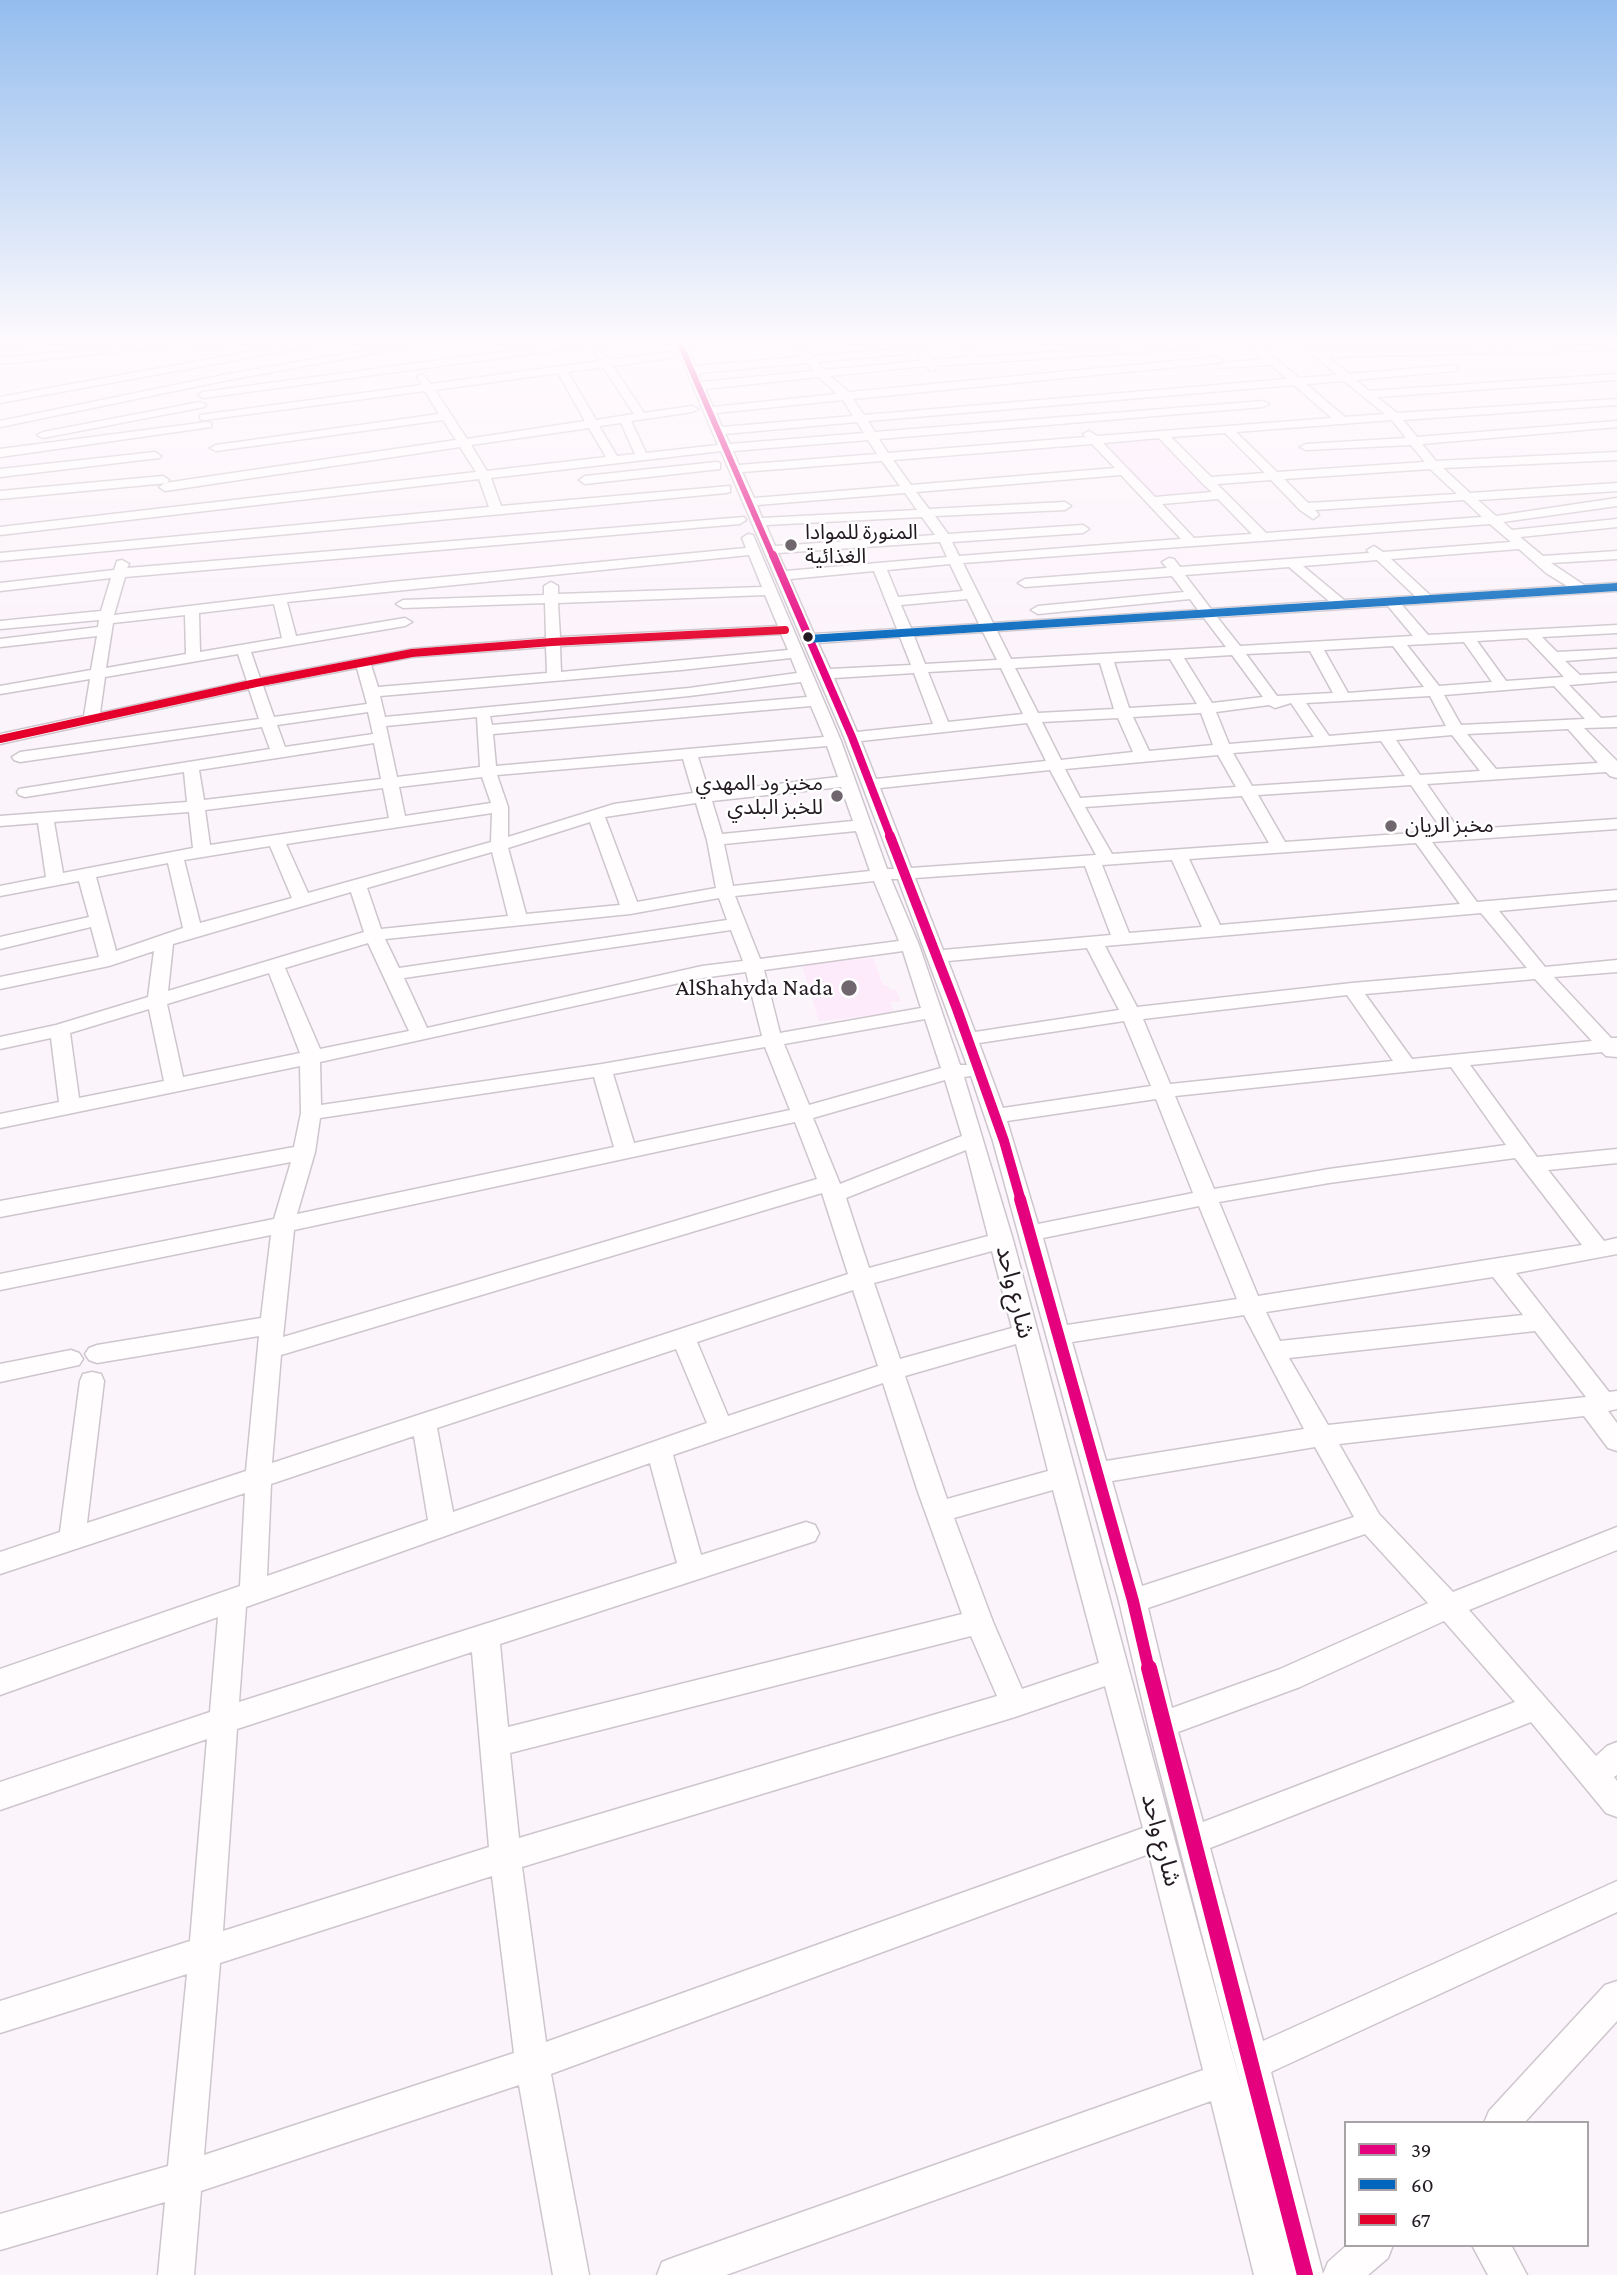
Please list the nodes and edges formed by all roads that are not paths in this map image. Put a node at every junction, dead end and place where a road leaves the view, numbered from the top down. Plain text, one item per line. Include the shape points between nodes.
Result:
1 (59, 445) edge
2 (151, 445) edge
3 (215, 445) edge
4 (289, 445) edge
5 (289, 445) edge
6 (361, 445) edge
7 (462, 445) edge
8 (466, 445) edge
9 (479, 445) edge
10 (559, 445) edge
11 (605, 445) edge
12 (641, 445) edge
13 (711, 445) edge
14 (721, 445) edge
15 (725, 445) edge
16 (742, 445) edge
17 (877, 445) edge
18 (969, 445) edge
19 (1018, 445) edge
20 (1088, 445) edge
21 (1098, 445) edge
22 (1172, 445) edge
23 (1243, 445) edge
24 (1340, 445) edge
25 (1419, 445) edge
26 (716, 447) junction
27 (1306, 447) joint
28 (548, 451) junction
29 (0, 453) edge
30 (155, 456) junction
31 (1617, 456) edge
32 (885, 457) junction
33 (1590, 457) junction
34 (649, 458) junction
35 (614, 462) junction
36 (1492, 462) junction
37 (221, 463) junction
38 (981, 465) junction
39 (1433, 465) junction
40 (1122, 471) junction
41 (385, 472) junction
42 (661, 472) junction
43 (1331, 472) junction
44 (0, 473) edge
45 (1275, 476) junction
46 (1042, 477) junction
47 (596, 479) junction
48 (1617, 480) edge
49 (569, 481) dead end
50 (1207, 481) junction
51 (164, 483) junction
52 (492, 484) junction
53 (1617, 486) edge
54 (907, 488) junction
55 (1532, 493) junction
56 (1220, 495) junction
57 (1468, 497) junction
58 (1150, 501) junction
59 (1617, 502) edge
60 (90, 504) junction
61 (232, 505) junction
62 (4, 507) edge
63 (1304, 507) junction
64 (169, 512) junction
65 (496, 512) junction
66 (926, 513) junction
67 (146, 515) junction
68 (286, 515) junction
69 (748, 515) junction
70 (1493, 520) junction
71 (394, 521) junction
72 (1617, 523) edge
73 (1083, 529) junction
74 (1351, 530) junction
75 (0, 531) edge
76 (1042, 531) junction
77 (1329, 531) junction
78 (617, 532) junction
79 (1510, 534) junction
80 (1262, 536) junction
81 (944, 538) junction
82 (1190, 541) junction
83 (1157, 544) junction
84 (130, 545) junction
85 (1523, 545) junction
86 (1097, 548) junction
87 (761, 551) junction
88 (1054, 552) junction
89 (1009, 555) junction
90 (1617, 555) edge
91 (1380, 556) junction
92 (0, 557) edge
93 (956, 559) junction
94 (1540, 560) junction
95 (1291, 562) junction
96 (879, 566) junction
97 (551, 571) junction
98 (1175, 571) junction
99 (394, 572) junction
100 (117, 573) junction
101 (1026, 583) junction
102 (774, 584) junction
103 (0, 587) edge
104 (1617, 587) edge
105 (1581, 589) junction
106 (973, 594) junction
107 (1193, 595) junction
108 (551, 598) junction
109 (1426, 598) junction
110 (280, 600) junction
111 (1391, 601) junction
112 (891, 602) junction
113 (403, 604) junction
114 (1340, 604) junction
115 (192, 610) junction
116 (1038, 610) junction
117 (1207, 614) junction
118 (106, 622) junction
119 (0, 625) edge
120 (990, 627) junction
121 (785, 630) junction
122 (1615, 631) edge
123 (903, 632) junction
124 (1531, 634) junction
125 (409, 637) junction
126 (671, 637) junction
127 (1468, 638) junction
128 (1424, 640) junction
129 (1054, 641) junction
130 (290, 642) junction
131 (552, 642) junction
132 (1397, 642) junction
133 (0, 643) edge
134 (802, 646) junction
135 (1315, 646) junction
136 (243, 649) junction
137 (1235, 650) junction
138 (1174, 653) junction
139 (1617, 653) edge
140 (1105, 657) junction
141 (1553, 657) junction
142 (193, 658) junction
143 (363, 662) junction
144 (1007, 662) junction
145 (681, 666) junction
146 (919, 668) junction
147 (97, 675) junction
148 (554, 675) junction
149 (815, 676) junction
150 (1617, 677) edge
151 (1576, 680) junction
152 (1558, 682) junction
153 (256, 683) junction
154 (738, 684) junction
155 (1502, 686) junction
156 (0, 690) edge
157 (1434, 690) junction
158 (690, 692) junction
159 (1296, 698) junction
160 (1343, 698) junction
161 (816, 701) junction
162 (1275, 703) junction
163 (753, 708) junction
164 (1207, 708) junction
165 (483, 711) junction
166 (1123, 712) junction
167 (376, 715) junction
168 (1032, 718) junction
169 (91, 719) junction
170 (269, 721) junction
171 (1617, 722) edge
172 (1571, 723) junction
173 (1598, 724) junction
174 (942, 726) junction
175 (486, 730) junction
176 (1456, 730) junction
177 (8, 737) edge
178 (1386, 737) junction
179 (842, 739) junction
180 (1325, 742) junction
181 (1223, 750) junction
182 (279, 753) junction
183 (689, 753) junction
184 (1143, 756) junction
185 (20, 757) junction
186 (1057, 764) junction
187 (191, 766) junction
188 (1615, 769) edge
189 (488, 771) junction
190 (1493, 776) junction
191 (1414, 782) junction
192 (859, 783) junction
193 (390, 784) junction
194 (1248, 790) junction
195 (25, 792) junction
196 (702, 798) junction
197 (1074, 803) junction
198 (195, 806) junction
199 (500, 807) junction
200 (596, 814) junction
201 (38, 818) junction
202 (0, 821) edge
203 (398, 823) junction
204 (1617, 824) edge
205 (864, 825) junction
206 (1454, 835) junction
207 (1421, 838) junction
208 (276, 839) junction
209 (715, 840) junction
210 (499, 845) junction
211 (1279, 846) junction
212 (202, 851) junction
213 (1178, 854) junction
214 (174, 857) junction
215 (1099, 859) junction
216 (86, 873) junction
217 (880, 875) junction
218 (905, 875) junction
219 (55, 881) junction
220 (357, 885) junction
221 (0, 891) edge
222 (725, 892) junction
223 (1617, 895) edge
224 (302, 900) junction
225 (1480, 908) junction
226 (630, 909) junction
227 (517, 918) junction
228 (97, 920) junction
229 (737, 924) junction
230 (193, 931) junction
231 (1214, 932) junction
232 (374, 934) junction
233 (1122, 939) junction
234 (164, 941) junction
235 (1093, 941) junction
236 (0, 943) edge
237 (910, 945) junction
238 (936, 956) junction
239 (109, 960) junction
240 (753, 964) junction
241 (275, 966) junction
242 (1617, 966) edge
243 (1540, 972) junction
244 (393, 974) junction
245 (0, 983) edge
246 (1352, 989) junction
247 (157, 1001) junction
248 (933, 1012) junction
249 (1131, 1014) junction
250 (60, 1030) junction
251 (421, 1035) junction
252 (968, 1039) junction
253 (773, 1042) junction
254 (0, 1043) edge
255 (1614, 1048) edge
256 (312, 1057) junction
257 (1457, 1061) junction
258 (1406, 1067) junction
259 (602, 1070) junction
260 (979, 1070) junction
261 (951, 1072) junction
262 (175, 1085) junction
263 (1164, 1091) junction
264 (70, 1107) junction
265 (311, 1113) junction
266 (802, 1114) junction
267 (995, 1116) junction
268 (0, 1122) edge
269 (974, 1139) junction
270 (304, 1152) junction
271 (626, 1152) junction
272 (1617, 1156) edge
273 (1526, 1157) junction
274 (832, 1189) junction
275 (1208, 1197) junction
276 (0, 1209) edge
277 (283, 1225) junction
278 (1031, 1233) junction
279 (1002, 1240) junction
280 (1608, 1248) edge
281 (1499, 1268) junction
282 (860, 1279) junction
283 (0, 1283) edge
284 (1250, 1304) junction
285 (1539, 1322) junction
286 (271, 1325) junction
287 (1025, 1333) junction
288 (1058, 1335) junction
289 (683, 1337) junction
290 (269, 1350) junction
291 (1273, 1352) junction
292 (97, 1354) dead end
293 (71, 1359) dead end
294 (890, 1371) junction
295 (0, 1373) edge
296 (92, 1381) dead end
297 (1604, 1403) edge
298 (424, 1424) junction
299 (721, 1428) junction
300 (1321, 1436) junction
301 (1617, 1441) edge
302 (659, 1451) junction
303 (1096, 1473) junction
304 (259, 1476) junction
305 (1062, 1477) junction
306 (939, 1512) junction
307 (1370, 1522) junction
308 (442, 1526) junction
309 (806, 1533) dead end
310 (72, 1538) junction
311 (1617, 1538) edge
312 (1080, 1543) junction
313 (1117, 1544) junction
314 (0, 1563) edge
315 (692, 1570) junction
316 (243, 1597) junction
317 (1133, 1601) junction
318 (1447, 1607) junction
319 (979, 1622) junction
320 (485, 1637) junction
321 (1115, 1670) junction
322 (0, 1682) edge
323 (1015, 1704) junction
324 (1537, 1706) junction
325 (224, 1720) junction
326 (1162, 1725) junction
327 (497, 1743) junction
328 (1607, 1766) edge
329 (0, 1796) edge
330 (1617, 1803) edge
331 (1160, 1836) junction
332 (1193, 1840) junction
333 (505, 1857) junction
334 (1617, 1896) edge
335 (205, 1953) junction
336 (1617, 1997) edge
337 (0, 2017) edge
338 (532, 2064) junction
339 (1237, 2071) junction
340 (1503, 2121) edge
341 (184, 2179) junction
342 (0, 2232) edge
343 (1373, 2247) edge
344 (1491, 2247) edge
345 (176, 2275) edge
346 (571, 2275) edge
347 (675, 2275) edge
348 (1272, 2275) edge
349 (1305, 2275) edge
350 (1341, 2275) edge
351 (1509, 2275) edge

1 - 29 street
2 - 30 street
3 - 37 street
4 - 37 street
5 - 37 street
6 - 41 street
7 - 41 street
8 - 52 street
9 - 28 street
10 - 28 street
11 - 35 street
12 - 34 street
13 - 26 street
14 - 26 street
15 - 26 street
16 - 26 street
17 - 32 street
18 - 38 street
19 - 46 street
20 - 46 street
21 - 40 street
22 - 50 street
23 - 45 street
24 - 27 street
25 - 39 street
26 - 32 street
26 - 34 street
26 - 42 street
26 - 69 street, شارع واحد
26 - 78 street
27 - 43 street
28 - 35 street
28 - 52 street
30 - 44 street
30 - 51 street
31 - 33 street
32 - 38 street
32 - 54 street
33 - 36 street
33 - 48 street
34 - 35 street
34 - 42 street
36 - 39 street
36 - 55 street
37 - 51 street
37 - 61 street
38 - 46 street
38 - 46 street
38 - 54 street
39 - 43 street
39 - 57 street
40 - 46 street
40 - 58 street
41 - 52 street
41 - 68 street
42 - 47 street
43 - 45 street
45 - 50 street
45 - 63 street
46 - 66 street
46 - 73 street
47 - 49 street
47 - 78 street
50 - 56 street
51 - 60 street
51 - 64 street
52 - 65 street
53 - 55 street
54 - 66 street
54 - 69 street
55 - 57 street
56 - 58 street
56 - 80 street
57 - 63 street
57 - 70 street
58 - 82 street
59 - 70 street
60 - 62 street
60 - 67 street
60 - 75 street
61 - 64 street
61 - 68 street
63 - 77 street
64 - 67 street
65 - 71 street
65 - 78 street
66 - 69 street
66 - 81 street
67 - 84 street
68 - 71 street
68 - 84 street
69 - 78 street
69 - 87 street, شارع واحد
70 - 74 street
70 - 79 street
71 - 99 street
72 - 79 street
73 - 76 street
73 - 86 street
74 - 77 street
74 - 91 street
76 - 81 street
76 - 88 street
77 - 80 street
78 - 87 street
78 - 97 street
78 - 99 street
79 - 85 street
80 - 82 street
81 - 87 street
81 - 93 street
82 - 83 street
83 - 86 street
83 - 98 street
84 - 92 street
84 - 100 street
85 - 91 street
85 - 94 street
86 - 88 street
87 - 102 street, شارع واحد
88 - 89 street
89 - 93 street
89 - 101 street
90 - 94 street
91 - 95 street
91 - 109 street
93 - 96 street
93 - 106 street
94 - 105 street
95 - 98 street
95 - 114 street
96 - 102 street
96 - 112 street
97 - 99 street
97 - 108 street
98 - 101 street
98 - 107 street
99 - 100 street
99 - 110 street
99 - 113 street
100 - 103 street
100 - 118 street
101 - 116 street
102 - 108 street
102 - 121 street, شارع واحد
102 - 134 street, شارع واحد
104 - 105 street
105 - 109 street
106 - 112 street
106 - 120 street
107 - 116 street
107 - 117 street
108 - 113 street
108 - 131 street
109 - 111 street
110 - 115 street
110 - 130 street
111 - 114 street
111 - 128 street
112 - 123 street
113 - 125 street
114 - 117 street
115 - 118 street
115 - 142 street
116 - 129 street
117 - 129 street
117 - 137 street
118 - 119 street
118 - 133 street
118 - 147 street
120 - 123 street
120 - 129 street
120 - 144 street
121 - 126 street
121 - 134 street, شارع واحد
122 - 124 street
123 - 134 street
123 - 146 street
124 - 127 street
124 - 141 street
125 - 130 street
125 - 131 street
125 - 143 street
126 - 131 street
126 - 145 street
127 - 128 street
127 - 155 street
128 - 132 street
129 - 140 street
129 - 144 street
130 - 136 street
131 - 148 street
132 - 135 street
132 - 157 street
134 - 145 street
134 - 149 street, شارع واحد
135 - 137 street
135 - 160 street
136 - 142 street
136 - 153 street
137 - 138 street
137 - 162 street
138 - 140 street
138 - 164 street
139 - 141 street
140 - 166 street
141 - 151 street
142 - 147 street
143 - 153 street
143 - 167 street
144 - 146 street
144 - 168 street
145 - 148 street
145 - 158 street
146 - 149 street
146 - 174 street
147 - 156 street
147 - 169 street
148 - 167 street
149 - 154 street
149 - 161 street, شارع واحد
149 - 179 street, شارع واحد
150 - 151 street
151 - 152 street
152 - 155 street
152 - 173 street
153 - 169 street
153 - 170 street
154 - 158 street
154 - 163 street
155 - 157 street
157 - 160 street
157 - 176 street
158 - 165 street
159 - 160 street
159 - 162 street
159 - 180 street
161 - 163 street
161 - 179 street, شارع واحد
162 - 164 street
163 - 175 street
164 - 166 street
164 - 181 street
165 - 167 street
165 - 175 street
166 - 168 street
166 - 184 street
167 - 170 street
167 - 182 street
167 - 193 street
168 - 174 street
168 - 186 street
169 - 177 street
170 - 182 street
170 - 185 street
171 - 173 street
172 - 173 street
172 - 176 street
172 - 188 street
174 - 179 street
175 - 189 street
176 - 178 street
176 - 190 street
177 - 185 street
178 - 180 street
178 - 191 street
179 - 183 street
179 - 192 street, شارع واحد
180 - 181 street
181 - 184 street
181 - 194 street
182 - 187 street
183 - 189 street
183 - 196 street
184 - 186 street
185 - 195 street
186 - 192 street
186 - 197 street
187 - 195 street
187 - 198 street
188 - 190 street
189 - 193 street
189 - 199 street
190 - 191 street
191 - 194 street
191 - 206 street
192 - 196 street
192 - 205 street, شارع واحد
192 - 218 street, شارع واحد
193 - 198 street
193 - 203 street
194 - 197 street
194 - 211 street
195 - 201 street
196 - 200 street
196 - 209 street
197 - 215 street
198 - 201 street
198 - 212 street
199 - 203 street
199 - 210 street
200 - 210 street
200 - 226 street
201 - 202 street
201 - 219 street
203 - 208 street
204 - 206 street
205 - 209 street
205 - 217 street, شارع واحد
206 - 207 street
207 - 211 street
207 - 225 street
208 - 212 street
208 - 224 street
209 - 222 street
210 - 220 street
210 - 227 street
211 - 213 street
212 - 214 street
213 - 215 street
213 - 231 street
214 - 216 street
214 - 230 street
215 - 218 street
215 - 233 street
216 - 219 street
216 - 228 street
217 - 218 street
217 - 222 street
217 - 237 street, شارع واحد
218 - 238 street, شارع واحد
219 - 221 street
220 - 224 street
220 - 232 street
222 - 226 street
222 - 229 street
223 - 225 street
224 - 230 street
225 - 231 street
225 - 243 street
226 - 227 street
227 - 232 street
228 - 236 street
228 - 239 street
229 - 240 street
229 - 244 street
230 - 234 street
231 - 233 street
232 - 241 street
232 - 244 street
233 - 235 street
234 - 239 street
234 - 247 street
235 - 238 street
235 - 249 street
237 - 240 street
237 - 248 street, شارع واحد
238 - 252 street, شارع واحد
239 - 245 street
240 - 251 street
240 - 253 street
241 - 247 street
241 - 256 street
242 - 243 street
243 - 246 street
243 - 255 street
244 - 251 street
246 - 249 street
246 - 258 street
247 - 250 street
247 - 262 street
248 - 253 street
248 - 261 street, شارع واحد
249 - 252 street
249 - 263 street
250 - 254 street
250 - 264 street
251 - 256 street
252 - 260 street, شارع واحد
253 - 259 street
253 - 266 street
255 - 257 street
256 - 262 street
256 - 265 street
257 - 258 street
257 - 273 street
258 - 263 street
259 - 265 street
259 - 271 street
260 - 261 street
260 - 267 street, شارع واحد
261 - 266 street
261 - 269 street, شارع واحد
262 - 264 street
263 - 267 street
263 - 275 street
264 - 268 street
265 - 270 street
266 - 271 street
266 - 274 street
267 - 278 street, شارع واحد
269 - 274 street
269 - 279 street, شارع واحد
270 - 276 street
270 - 277 street
271 - 277 street
272 - 273 street
273 - 275 street via 1405,1165
273 - 280 street
274 - 282 street
274 - 290 street
275 - 278 street
275 - 284 street
277 - 283 street
277 - 286 street
278 - 288 street, شارع واحد
279 - 282 street
279 - 287 street, شارع واحد
280 - 281 street
281 - 284 street
281 - 285 street
282 - 289 street
282 - 294 street
284 - 288 street
284 - 291 street
285 - 291 street
285 - 297 street
286 - 290 street
286 - 292 street
287 - 294 street
287 - 305 street, شارع واحد
288 - 303 street, شارع واحد
289 - 298 street
289 - 299 street
290 - 304 street
291 - 300 street
293 - 295 street
294 - 299 street
294 - 306 street
296 - 310 street
297 - 300 street
297 - 301 street
298 - 304 street
298 - 308 street
299 - 302 street
300 - 303 street
300 - 307 street
302 - 308 street
302 - 315 street
303 - 313 street, شارع واحد
304 - 310 street
304 - 316 street
305 - 306 street
305 - 312 street, شارع واحد
306 - 319 street
307 - 317 street
307 - 318 street
308 - 316 street
309 - 315 street
310 - 314 street
311 - 318 street
312 - 313 street
312 - 321 street, شارع واحد
313 - 317 street, شارع واحد
315 - 320 street
316 - 322 street
316 - 325 street
317 - 326 street, شارع واحد
318 - 324 street
318 - 326 street via 1290,1678
319 - 323 street
319 - 327 street
320 - 325 street
320 - 327 street
321 - 323 street
321 - 331 street, شارع واحد
323 - 333 street
324 - 328 street
324 - 332 street
325 - 329 street
325 - 335 street
326 - 332 street, شارع واحد
327 - 333 street
328 - 330 street
331 - 338 street
331 - 339 street, شارع واحد
332 - 339 street, شارع واحد
333 - 335 street
333 - 338 street
334 - 339 street
335 - 337 street
335 - 341 street
336 - 340 street
338 - 341 street
338 - 346 street
339 - 347 street
339 - 348 street, شارع واحد
339 - 349 street, شارع واحد
341 - 342 street
341 - 345 street
343 - 350 street
344 - 351 street

